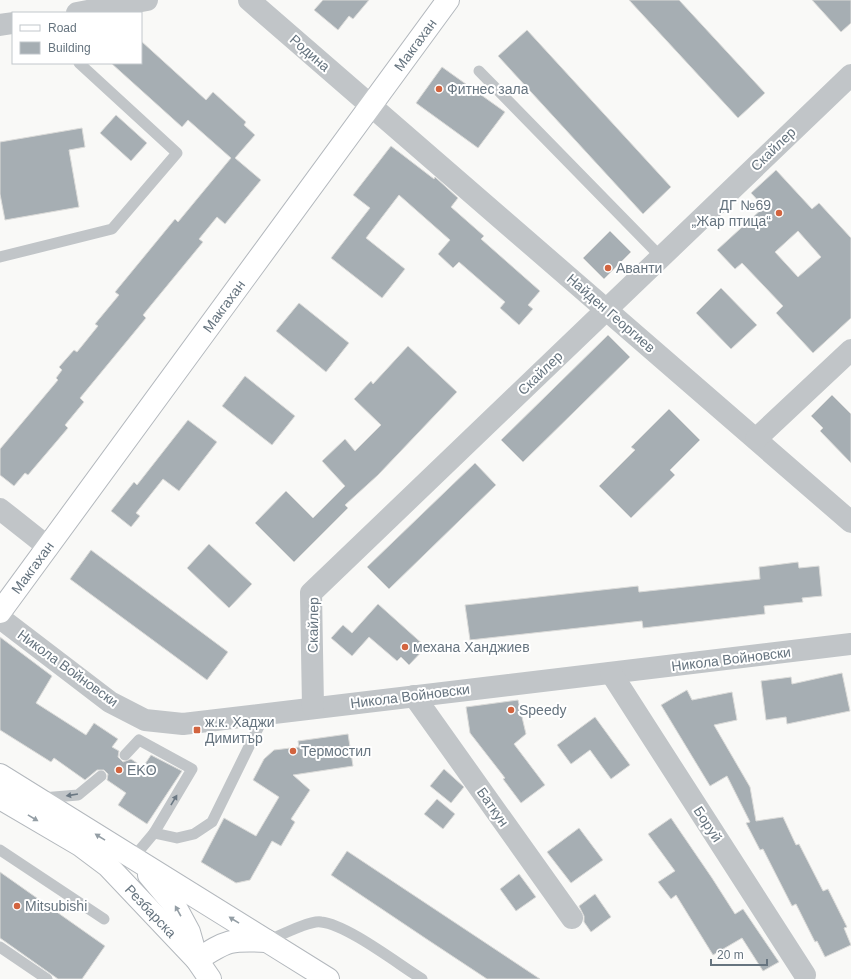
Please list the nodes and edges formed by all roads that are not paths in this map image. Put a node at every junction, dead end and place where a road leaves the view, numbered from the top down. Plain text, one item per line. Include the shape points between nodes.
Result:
1 (147, 0) edge
2 (448, 0) edge
3 (260, 4) edge
4 (82, 12) edge
5 (12, 23) edge
6 (0, 25) edge
7 (81, 64) edge
8 (479, 72) dead end
9 (851, 75) edge
10 (371, 106) junction
11 (0, 257) edge
12 (661, 257) junction
13 (606, 309) junction
14 (851, 350) edge
15 (756, 439) junction
16 (0, 508) edge
17 (851, 522) edge
18 (48, 547) junction
19 (0, 612) edge
20 (0, 618) edge
21 (848, 643) edge
22 (611, 673) junction
23 (414, 696) junction
24 (313, 707) junction
25 (265, 713) junction
26 (125, 755) dead end
27 (0, 775) edge
28 (101, 776) dead end
29 (0, 798) edge
30 (38, 798) junction
31 (154, 833) junction
32 (0, 850) edge
33 (133, 858) junction
34 (572, 918) dead end
35 (104, 919) dead end
36 (267, 941) junction
37 (0, 947) edge
38 (197, 960) junction
39 (805, 975) dead end
40 (47, 979) edge
41 (210, 979) edge
42 (328, 979) edge
43 (422, 979) edge

1 - 4 street
2 - 10 street, Макгахан
3 - 10 street, Родина
5 - 6 street
7 - 11 lane via 176,153 112,229
8 - 12 lane
9 - 12 street, Скайлер
10 - 13 street, Найден Георгиев
10 - 18 street, Макгахан
12 - 13 street, Скайлер
13 - 15 street, Найден Георгиев
13 - 24 street, Скайлер via 311,593
14 - 15 street
15 - 17 street, Найден Георгиев
16 - 18 street
18 - 19 street, Макгахан
20 - 25 street, Никола Войновски via 110,702 145,720 183,724
21 - 22 street, Никола Войновски
22 - 23 street, Никола Войновски
22 - 39 street, Боруй
23 - 24 street, Никола Войновски
23 - 34 street, Баткун
24 - 25 street, Никола Войновски
25 - 31 lane via 212,822 194,834 177,838
31 -> 26 lane via 192,769 139,740
27 - 30 street, Резбарска
28 -> 30 lane via 78,795
29 -> 38 street, Резбарска via 80,845 108,866
33 -> 30 street, Резбарска
31 - 33 lane
32 - 35 lane
36 -> 33 street, Резбарска
38 -> 33 street, Резбарска via 189,932 175,906
36 - 38 street via 239,940 221,944
36 - 42 street, Резбарска
36 - 43 lane via 320,921 340,927
37 - 40 lane
38 - 41 street

